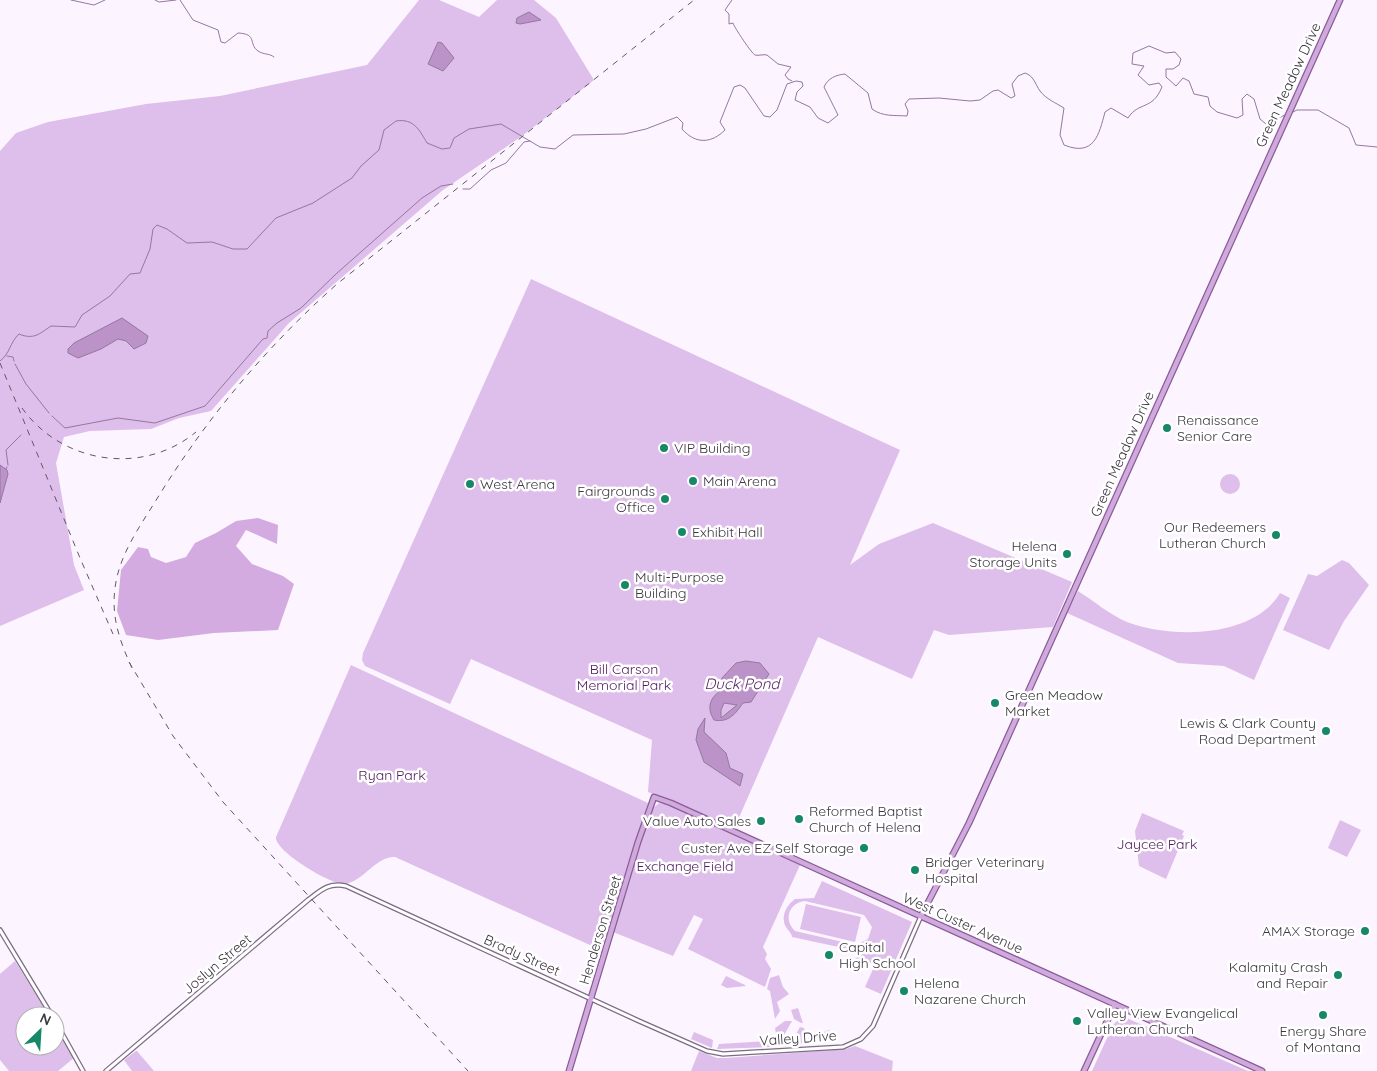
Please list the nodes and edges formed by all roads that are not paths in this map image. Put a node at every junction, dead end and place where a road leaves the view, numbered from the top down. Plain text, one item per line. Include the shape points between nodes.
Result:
1 (1340, 0) edge
2 (654, 797) joint
3 (346, 886) joint
4 (921, 916) junction
5 (0, 930) edge
6 (591, 999) junction
7 (1115, 1004) junction
8 (46, 1006) edge
9 (65, 1039) edge
10 (717, 1054) joint
11 (83, 1071) edge
12 (106, 1071) edge
13 (569, 1071) edge
14 (1084, 1071) edge
15 (1262, 1071) edge

1 - 4 main road, Green Meadow Drive via 970,823
2 - 4 main road, West Custer Avenue
2 - 6 main road, Henderson Street
3 - 6 street, Brady Street
3 - 12 street, Joslyn Street via 326,886 310,898
4 - 7 main road, West Custer Avenue
4 - 10 street, Valley Drive via 873,1026 857,1042 840,1047
5 - 8 street
6 - 10 street, Brady Street
6 - 13 main road, Henderson Street
7 - 14 main road
7 - 15 main road, West Custer Avenue
9 - 11 street

